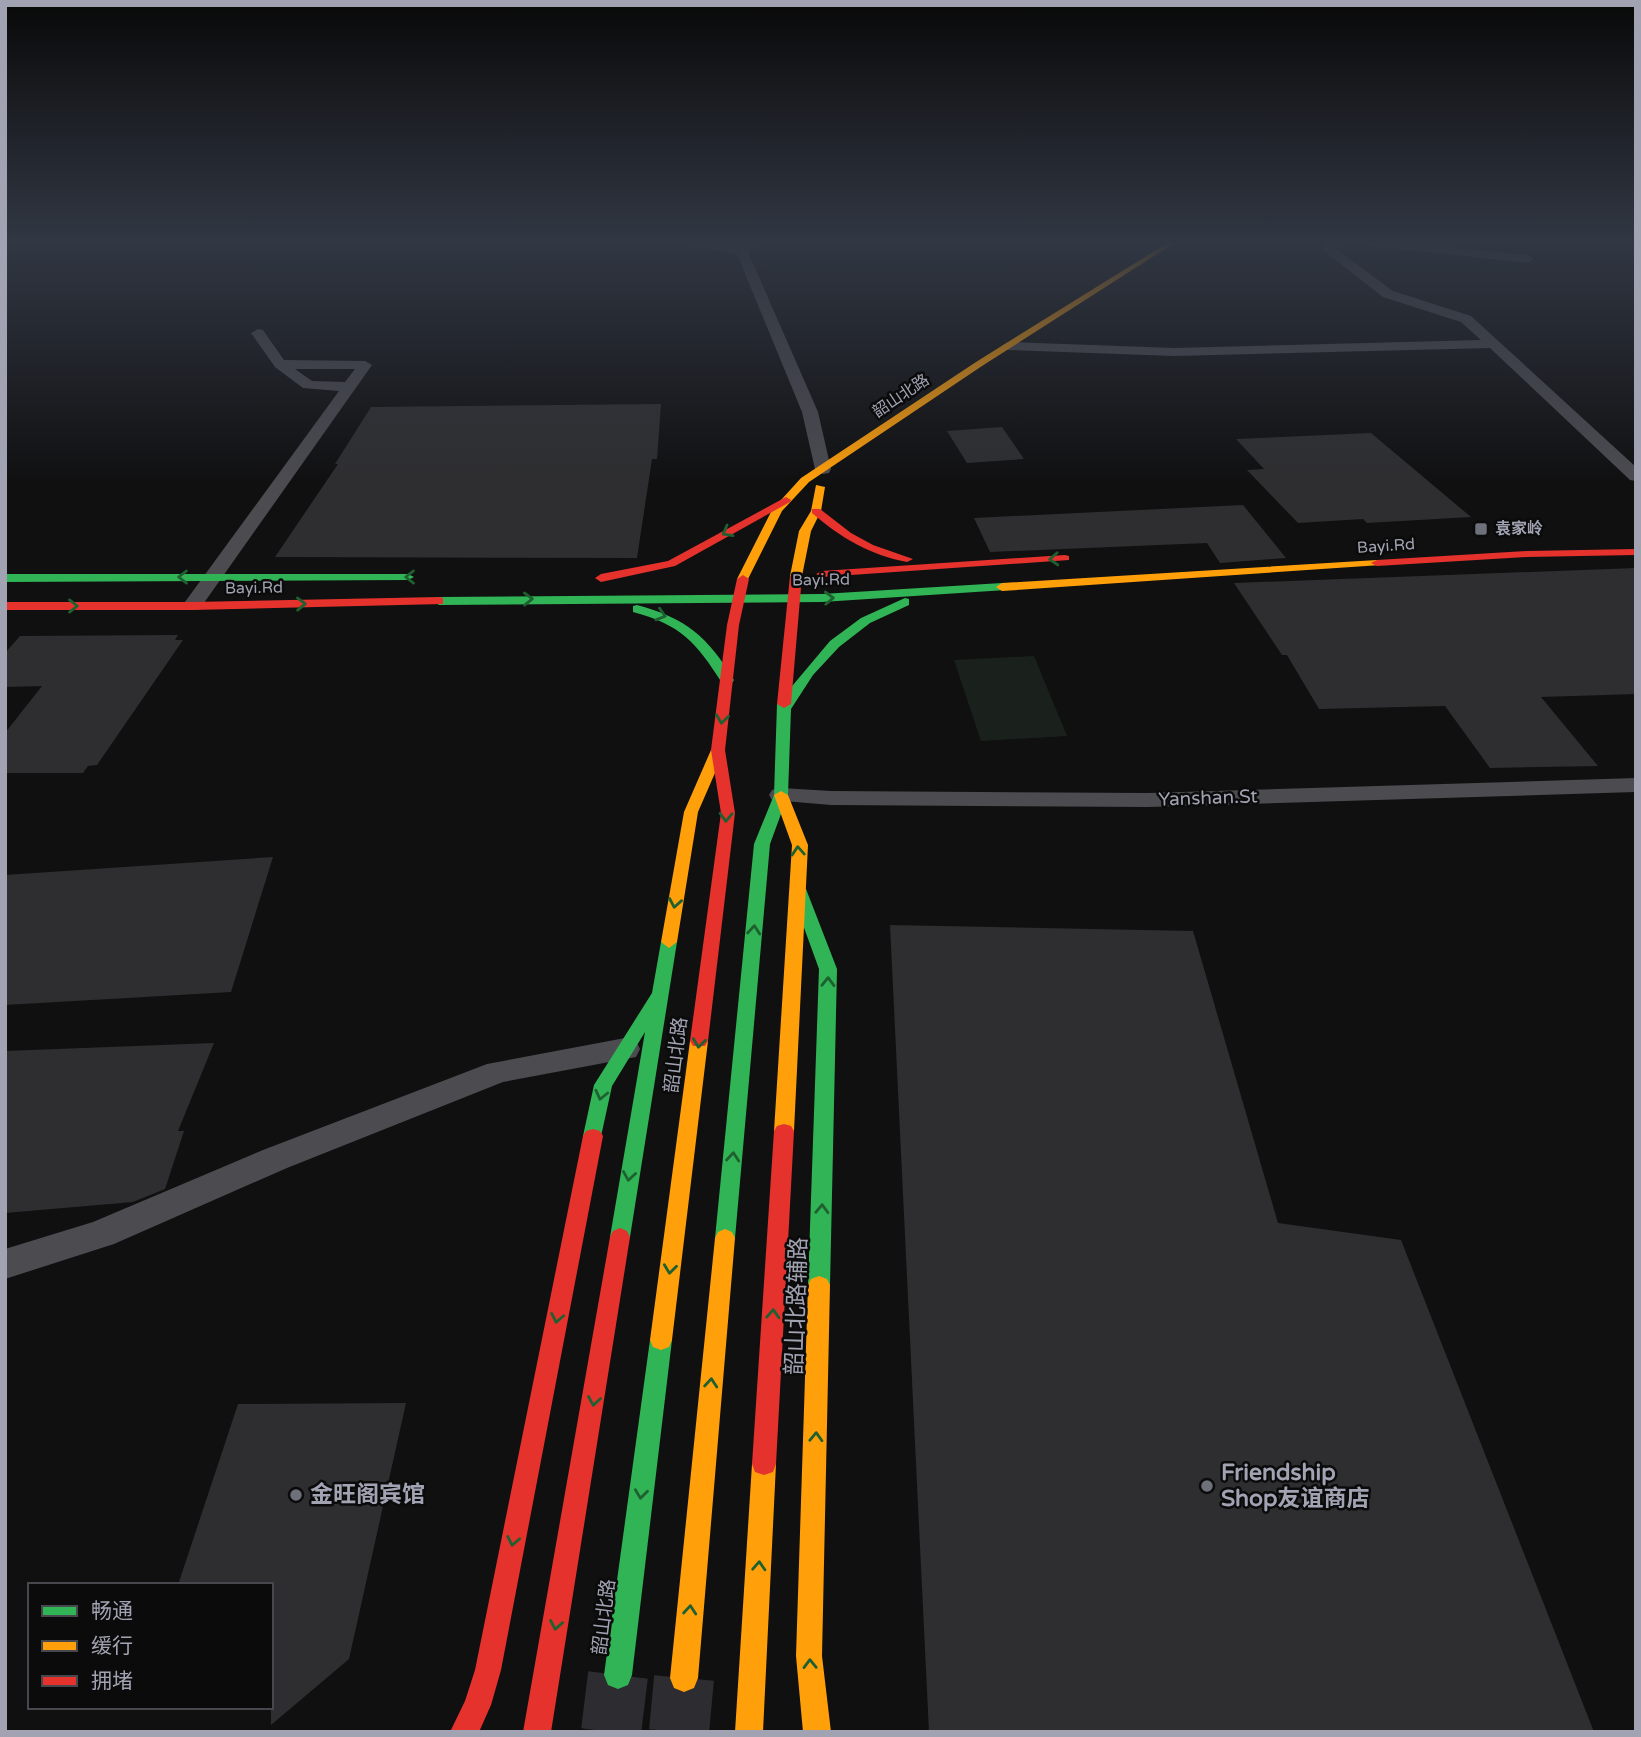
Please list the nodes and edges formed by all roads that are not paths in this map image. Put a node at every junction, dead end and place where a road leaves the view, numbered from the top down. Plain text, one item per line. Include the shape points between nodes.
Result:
1 (772, 321) edge
2 (1048, 321) edge
3 (1468, 321) edge
4 (258, 333) dead end
5 (1493, 344) junction
6 (1008, 346) junction
7 (280, 364) junction
8 (347, 387) junction
9 (823, 469) junction
10 (1636, 476) edge
11 (787, 499) junction
12 (816, 511) junction
13 (1636, 552) edge
14 (1078, 558) dead end
15 (954, 565) junction
16 (212, 576) junction
17 (421, 577) dead end
18 (789, 577) junction
19 (5, 578) edge
20 (678, 578) dead end
21 (961, 590) junction
22 (570, 598) junction
23 (739, 598) junction
24 (793, 598) junction
25 (5, 606) edge
26 (192, 606) junction
27 (727, 680) junction
28 (784, 709) junction
29 (718, 750) junction
30 (1636, 785) edge
31 (781, 795) junction
32 (797, 887) junction
33 (659, 994) junction
34 (625, 1049) junction
35 (5, 1264) edge
36 (618, 1675) tunnel mouth
37 (684, 1678) tunnel mouth
38 (464, 1732) edge
39 (537, 1732) edge
40 (750, 1732) edge
41 (817, 1732) edge

1 - 9 street via 810,412
2 - 6 main road, 韶山北路
3 - 5 street
4 - 7 street
5 - 6 street via 1174,352
5 - 10 street
6 - 9 main road, 韶山北路
7 - 8 street via 308,385
7 - 8 street via 365,365
8 - 16 street
9 - 11 main road, 韶山北路
9 - 12 main road
11 -> 20 main road via 671,564 594,578
11 - 23 main road, 韶山北路 via 743,578
12 - 15 main road via 852,542 869,550
12 - 18 main road
13 - 21 main road, Bayi.Rd via 1527,554
14 -> 15 main road, Bayi.Rd
15 - 18 main road, Bayi.Rd
17 -> 16 main road, Bayi.Rd
16 -> 19 main road, Bayi.Rd
16 - 26 street
18 - 24 main road
24 -> 21 main road, Bayi.Rd
21 - 28 main road via 883,610 842,632 818,656
22 - 23 main road, Bayi.Rd
26 -> 22 main road, Bayi.Rd
22 -> 27 main road via 653,612 681,622 708,647
23 - 24 main road, Bayi.Rd
23 - 27 main road, 韶山北路
24 - 28 main road
25 -> 26 main road, Bayi.Rd
27 -> 29 main road, 韶山北路
28 - 31 main road
29 -> 33 main road via 691,812
29 -> 36 main road, 韶山北路 via 728,813
30 - 31 street, Yanshan.St via 1148,800
32 -> 31 main road via 800,845
37 -> 31 main road via 762,844
40 -> 32 main road
41 -> 32 main road, 韶山北路辅路 via 809,1656 828,970
33 - 34 main road
33 -> 39 main road
34 - 35 street via 498,1072 275,1159 102,1234
34 -> 38 main road via 603,1085 488,1670

